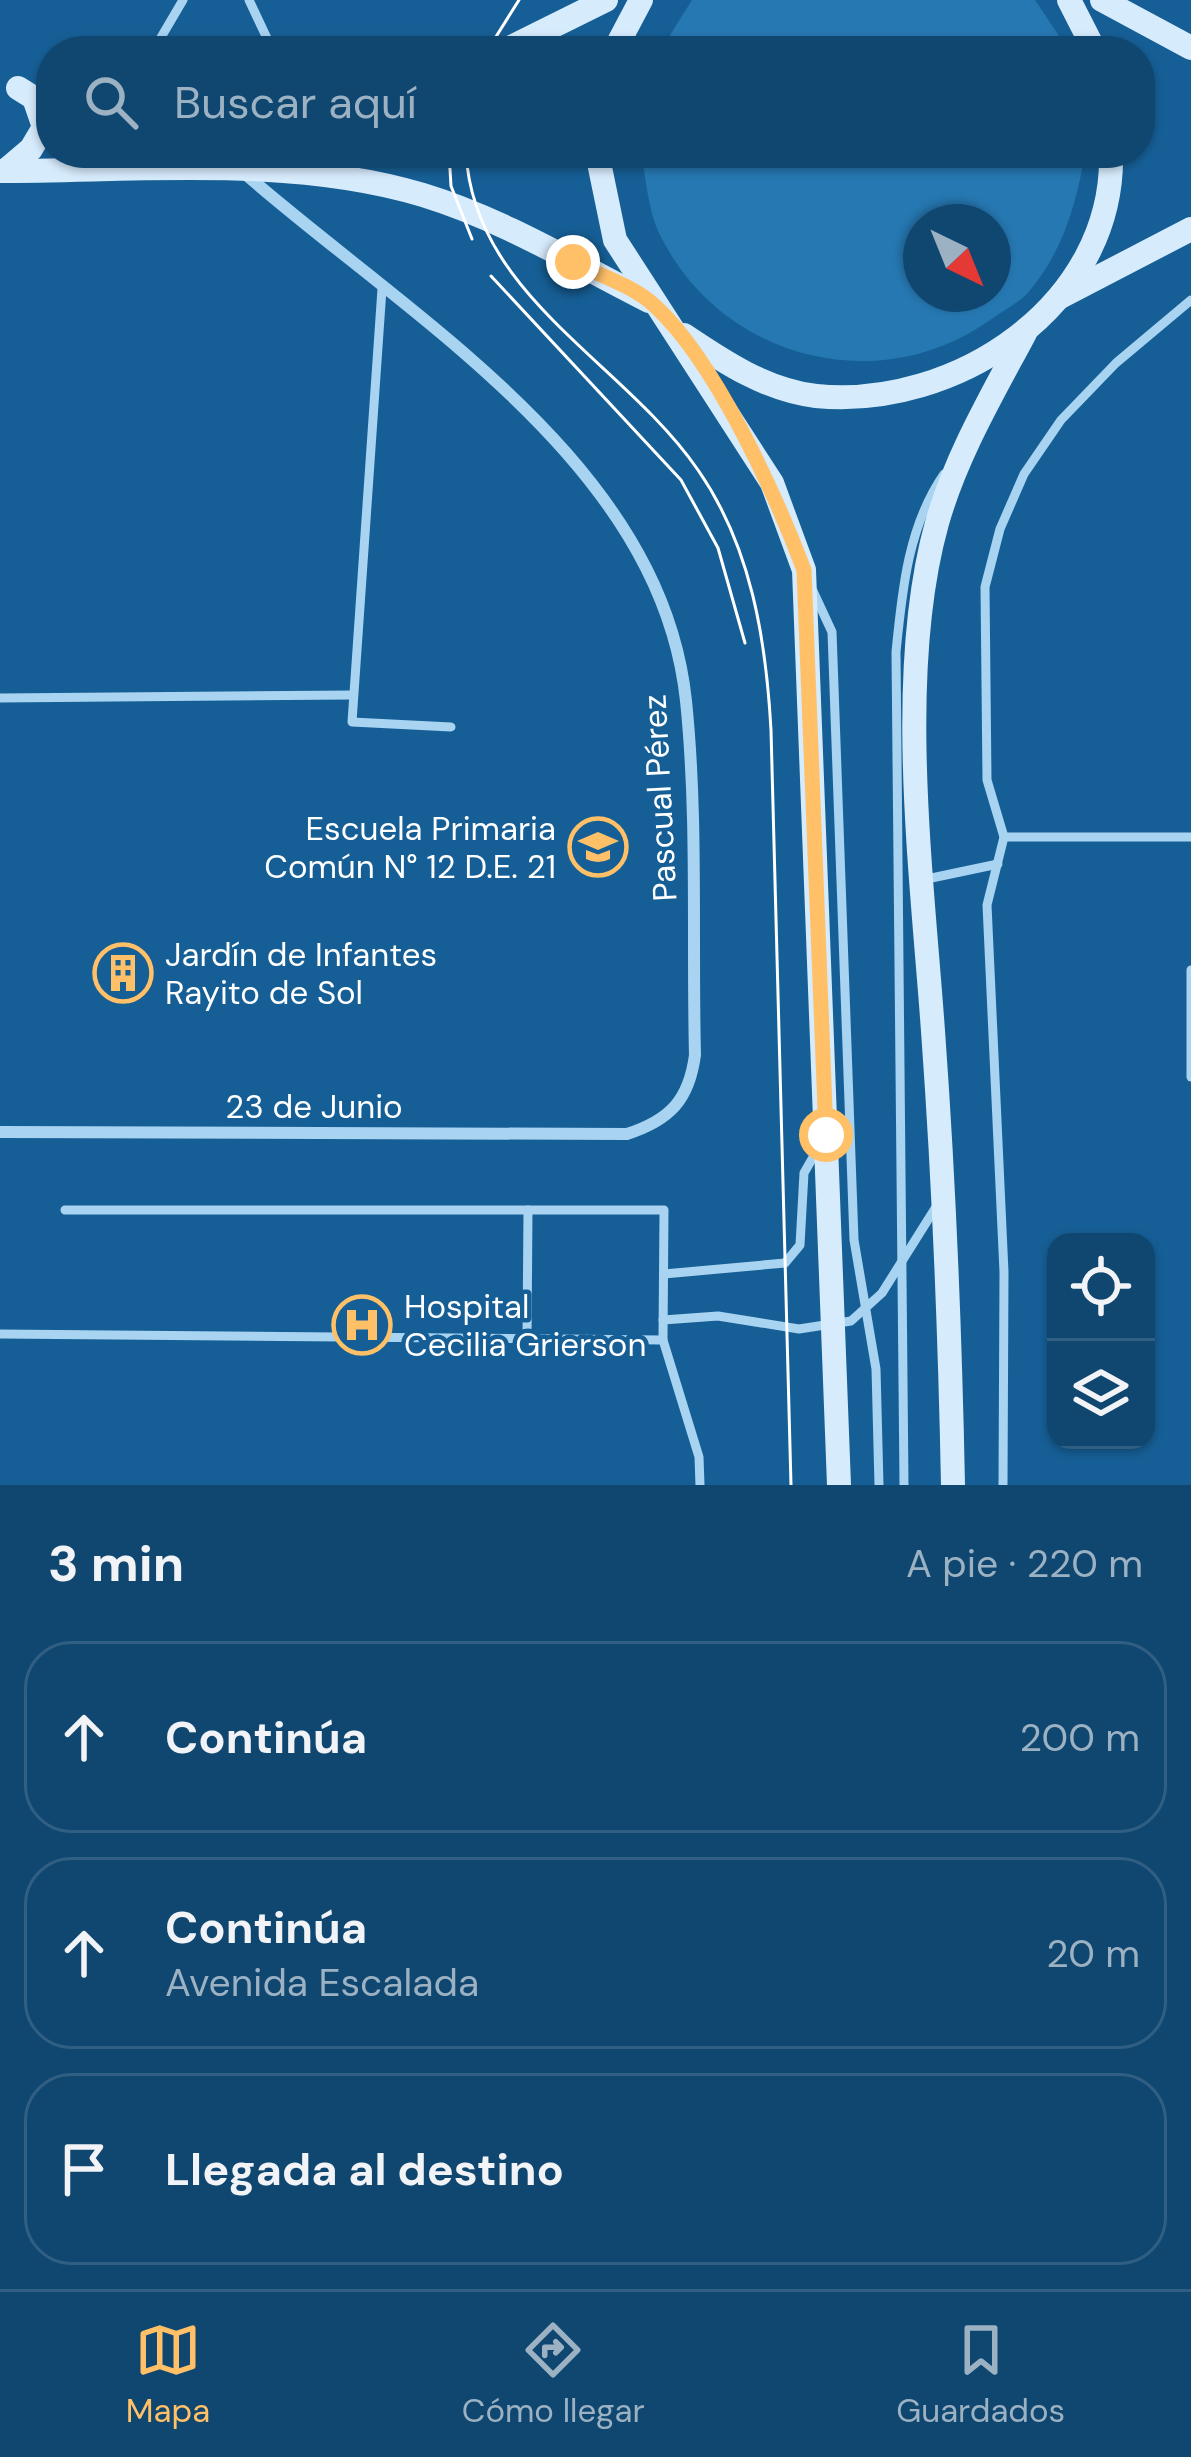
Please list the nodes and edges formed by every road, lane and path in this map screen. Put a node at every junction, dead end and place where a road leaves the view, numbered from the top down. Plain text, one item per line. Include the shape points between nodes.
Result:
1 (183, 0) edge
2 (249, 0) edge
3 (606, 0) edge
4 (640, 0) edge
5 (1069, 0) edge
6 (1102, 0) edge
7 (163, 36) edge
8 (266, 36) edge
9 (533, 36) edge
10 (622, 36) edge
11 (1087, 36) edge
12 (1191, 48) edge
13 (9, 87) edge
14 (36, 104) edge
15 (36, 142) edge
16 (600, 168) edge
17 (1108, 168) edge
18 (2, 171) edge
19 (242, 171) junction
20 (1191, 229) edge
21 (382, 289) junction
22 (1058, 298) junction
23 (1191, 300) edge
24 (651, 302) junction
25 (677, 330) junction
26 (1025, 333) junction
27 (970, 436) junction
28 (804, 570) junction
29 (352, 695) junction
30 (0, 698) edge
31 (452, 727) dead end
32 (1191, 837) edge
33 (1004, 838) junction
34 (998, 864) junction
35 (922, 880) junction
36 (1191, 970) edge
37 (1191, 1003) edge
38 (1191, 1077) edge
39 (0, 1132) edge
40 (627, 1134) joint
41 (826, 1135) junction
42 (945, 1193) junction
43 (65, 1210) dead end
44 (528, 1210) junction
45 (898, 1267) junction
46 (664, 1274) junction
47 (866, 1311) junction
48 (663, 1320) junction
49 (835, 1327) junction
50 (0, 1334) edge
51 (527, 1339) junction
52 (663, 1340) junction
53 (700, 1485) edge
54 (839, 1485) edge
55 (879, 1485) edge
56 (904, 1485) edge
57 (953, 1485) edge
58 (1003, 1485) edge

1 - 7 lane
2 - 8 lane
3 - 9 main road
4 - 10 main road
5 - 11 main road
6 - 12 main road
13 - 14 main road
15 - 18 main road
16 - 24 main road via 615,240
17 - 22 main road via 1093,237
18 - 19 main road
19 - 21 street, Pascual Pérez
19 - 24 main road via 423,195
20 - 22 main road
21 - 29 lane
21 - 40 street, Pascual Pérez via 554,437 617,519 658,594 686,698 695,1055 678,1106
22 - 26 main road
23 - 33 lane via 1061,420 1000,529 985,587 987,780
24 - 25 main road
25 - 26 main road via 740,373 812,395 850,396 888,396 961,375
25 - 28 main road via 772,483
26 - 27 main road
27 - 35 main road via 938,521 918,650
27 - 45 lane via 926,500 896,652 905,1155
28 - 41 main road
28 - 47 lane via 832,632 854,1240
29 - 30 lane
29 - 31 lane via 352,722
32 - 33 lane
33 - 34 lane
34 - 35 lane
34 - 58 lane via 987,905 1004,1272
35 - 42 main road
36 - 37 lane
37 - 38 lane
39 - 40 street, 23 de Junio
41 - 46 lane via 804,1173 800,1245 785,1263
41 - 49 main road
42 - 45 lane
42 - 57 main road
43 - 44 lane
44 - 46 lane via 664,1210
44 - 51 lane
45 - 47 lane
45 - 56 lane
46 - 48 lane
47 - 49 lane
47 - 55 lane
48 - 49 lane via 718,1316 787,1329
48 - 52 lane
49 - 54 main road
50 - 51 lane
51 - 52 lane
52 - 53 lane

